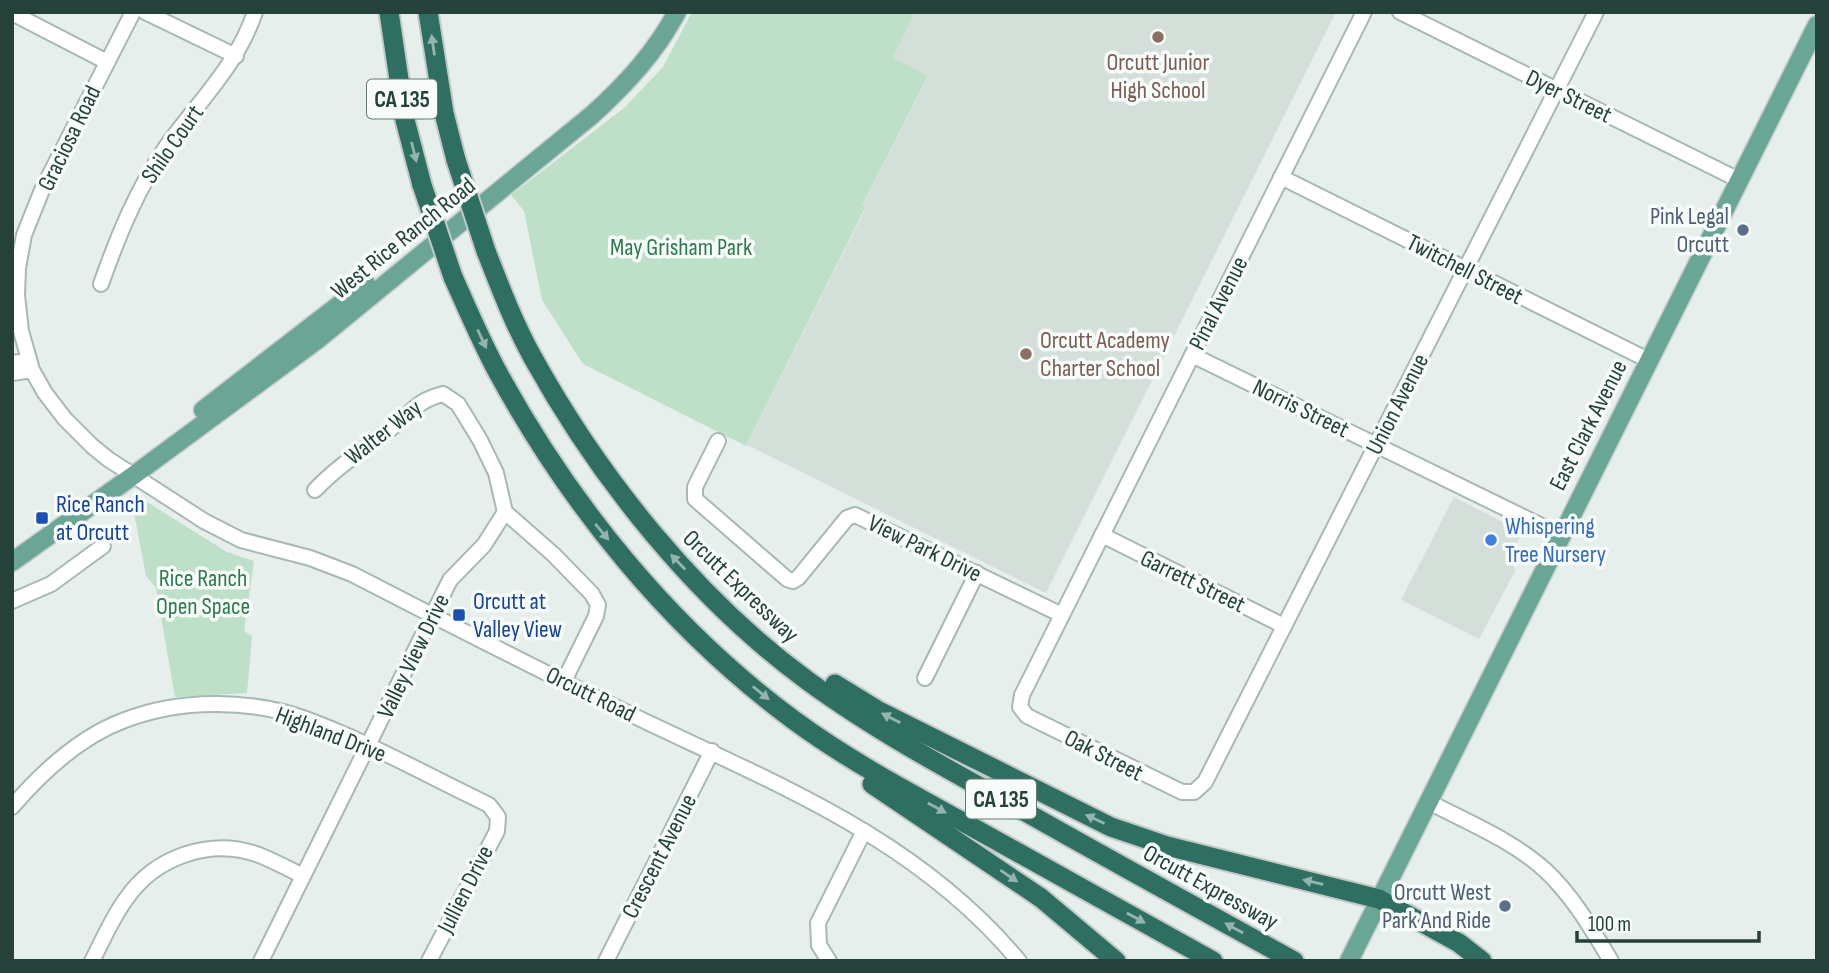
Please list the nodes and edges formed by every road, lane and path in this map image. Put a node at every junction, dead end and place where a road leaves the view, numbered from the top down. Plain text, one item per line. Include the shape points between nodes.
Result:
1 (133, 12) edge
2 (145, 12) edge
3 (255, 12) edge
4 (389, 12) edge
5 (428, 12) edge
6 (665, 12) edge
7 (677, 12) edge
8 (1364, 12) edge
9 (1400, 12) edge
10 (1596, 12) edge
11 (12, 13) edge
12 (1817, 25) edge
13 (236, 56) junction
14 (107, 62) junction
15 (1557, 90) junction
16 (1281, 177) junction
17 (1739, 180) junction
18 (1466, 269) junction
19 (102, 284) dead end
20 (1192, 355) junction
21 (1648, 360) junction
22 (12, 363) edge
23 (30, 365) junction
24 (12, 373) edge
25 (718, 441) dead end
26 (1376, 445) junction
27 (129, 472) junction
28 (315, 490) dead end
29 (505, 512) junction
30 (1102, 535) junction
31 (1560, 535) junction
32 (103, 546) dead end
33 (12, 551) edge
34 (12, 562) edge
35 (976, 573) junction
36 (12, 601) edge
37 (726, 611) junction
38 (433, 615) junction
39 (1062, 615) junction
40 (1284, 626) junction
41 (925, 678) dead end
42 (564, 681) junction
43 (1020, 707) joint
44 (795, 721) junction
45 (368, 747) junction
46 (712, 751) junction
47 (1194, 792) joint
48 (1429, 802) junction
49 (12, 807) edge
50 (498, 817) joint
51 (864, 831) junction
52 (303, 876) junction
53 (1379, 900) junction
54 (92, 961) edge
55 (261, 961) edge
56 (429, 961) edge
57 (606, 961) edge
58 (829, 961) edge
59 (1019, 961) edge
60 (1116, 961) edge
61 (1213, 961) edge
62 (1294, 961) edge
63 (1349, 961) edge
64 (1482, 961) edge
65 (1611, 961) edge

1 - 14 street, Graciosa Road
2 - 13 street
3 - 13 street, Shilo Court
4 -> 44 highway, CA 135, bridge via 405,120 422,185 453,277 494,366 591,520 687,627
37 -> 5 highway, Orcutt Expressway / CA 135, bridge via 667,551 622,495 532,356 486,251 456,160
6 - 27 main road, West Rice Ranch Road via 622,73 583,110
7 - 27 main road, West Rice Ranch Road via 649,57 592,115 317,340
8 - 16 street, Pinal Avenue
9 - 15 street, Dyer Street
10 - 15 street, Union Avenue
11 - 14 street
12 - 17 main road, East Clark Avenue
13 - 19 street, Shilo Court via 166,148 139,192
14 - 23 street, Graciosa Road via 24,235 17,295 20,331
15 - 17 street, Dyer Street
15 - 18 street, Union Avenue
16 - 18 street, Twitchell Street
16 - 20 street, Pinal Avenue
17 - 21 main road, East Clark Avenue
18 - 21 street, Twitchell Street
18 - 26 street, Union Avenue
20 - 26 street, Norris Street
20 - 30 street, Pinal Avenue
21 - 31 main road, East Clark Avenue
22 - 23 street
23 - 24 street
23 - 27 street, Graciosa Road via 45,393 77,433
25 - 35 street, View Park Drive via 695,487 695,499 787,579 798,578 847,518 855,515
26 - 31 street, Norris Street
26 - 40 street, Union Avenue
27 - 33 main road
27 - 34 main road
27 - 38 street, Orcutt Road via 222,532 329,564
28 - 29 street, Walter Way via 424,399 443,394 458,404 480,440 496,473
29 - 38 street, Valley View Drive via 484,545 450,580
29 - 42 street via 554,555 597,605
30 - 39 street, Pinal Avenue
30 - 40 street, Garrett Street
31 - 48 main road, East Clark Avenue
32 - 36 street via 51,584
35 - 39 street, View Park Drive
35 - 41 street
53 -> 37 highway via 1167,846 1111,827 879,711
62 -> 37 highway, Orcutt Expressway / CA 135 via 863,719 806,680
38 - 42 street, Orcutt Road
38 - 45 street, Valley View Drive
39 - 43 street, Pinal Avenue
40 - 47 street, Union Avenue via 1205,782
42 - 46 street, Orcutt Road
43 - 47 street, Oak Street via 1027,716 1149,778 1182,792
44 -> 60 highway via 873,785 1041,898
44 -> 61 highway, CA 135 via 877,774
45 - 49 street, Highland Drive via 303,718 265,709 225,704 162,709 98,734 49,768
45 - 50 street, Highland Drive via 489,805
45 - 52 street, Valley View Drive
46 - 51 street, Orcutt Road
46 - 57 street, Crescent Avenue
48 - 53 main road, East Clark Avenue
48 - 65 street via 1545,870 1584,917
50 - 56 street, Jullien Drive via 496,831
51 - 58 street via 818,923 819,945
51 - 59 street, Orcutt Road via 952,892
52 - 54 street via 258,855 235,850 187,853 145,875 125,899
52 - 55 street, Valley View Drive
53 - 63 main road, East Clark Avenue
53 - 64 highway via 1459,943

